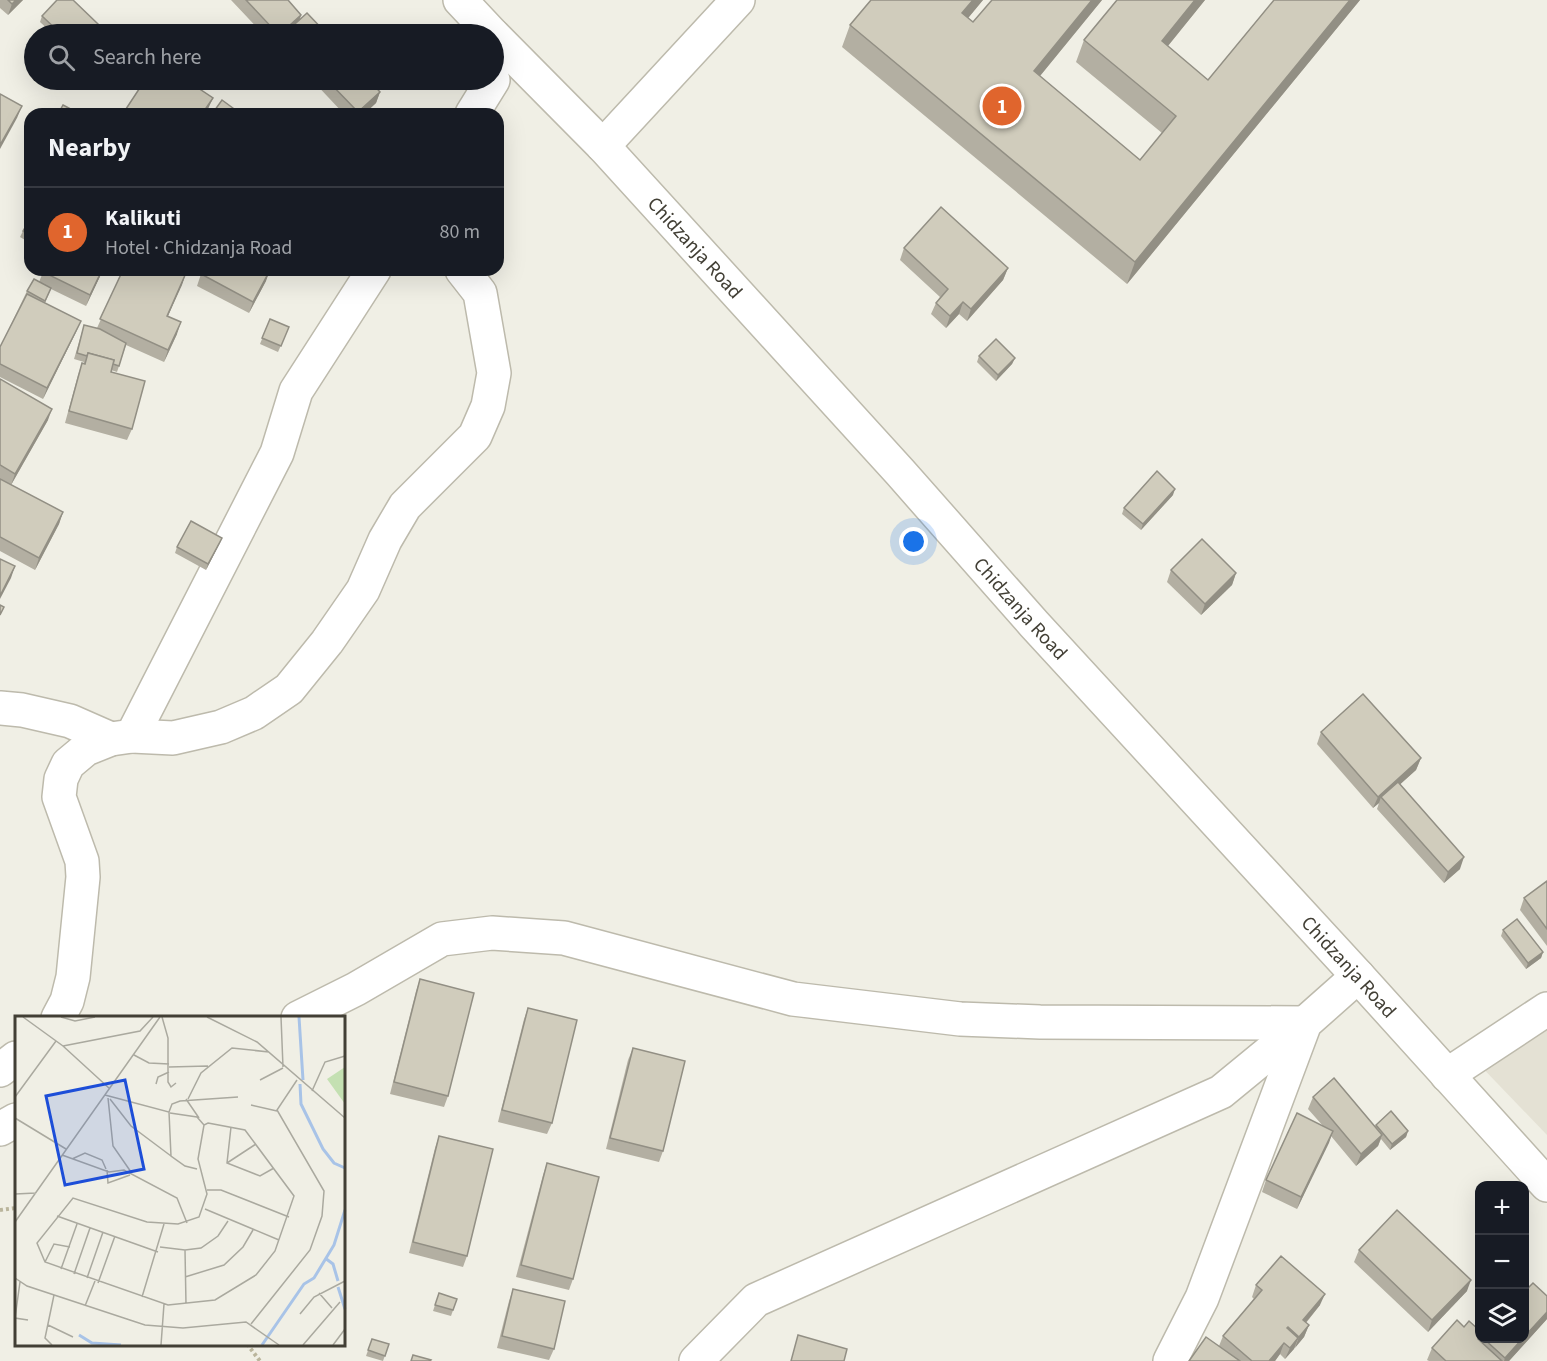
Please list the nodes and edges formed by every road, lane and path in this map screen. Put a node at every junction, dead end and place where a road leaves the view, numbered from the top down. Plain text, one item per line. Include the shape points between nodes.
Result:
1 (460, 0) edge
2 (738, 0) edge
3 (475, 24) edge
4 (504, 63) edge
5 (482, 90) edge
6 (474, 108) edge
7 (603, 146) junction
8 (370, 276) edge
9 (467, 276) edge
10 (0, 708) edge
11 (122, 737) junction
12 (1358, 976) junction
13 (1547, 1009) edge
14 (59, 1016) edge
15 (300, 1016) edge
16 (1305, 1023) junction
17 (15, 1059) edge
18 (0, 1070) edge
19 (1447, 1075) junction
20 (15, 1121) edge
21 (0, 1130) edge
22 (1547, 1185) edge
23 (15, 1208) edge
24 (0, 1210) edge
25 (249, 1346) edge
26 (260, 1361) edge
27 (696, 1361) edge
28 (1170, 1361) edge

1 - 3 street, Chidzanja Road
2 - 7 street
4 - 7 street, Chidzanja Road
5 - 6 street
7 - 12 street, Chidzanja Road
8 - 11 street via 296,391 277,453
9 - 11 street via 480,293 494,373 488,406 475,436 405,506 363,590 327,642 289,689 254,713 221,727 173,738
10 - 11 street via 70,721
11 - 14 street via 86,749 68,764 61,779 59,797 82,861 83,877 73,977
12 - 16 street
12 - 19 street, Chidzanja Road
13 - 19 street
15 - 16 street via 442,939 492,933 564,938 793,999 960,1019
16 - 27 street via 1221,1092 756,1300
16 - 28 street via 1202,1298
17 - 18 street
19 - 22 street, Chidzanja Road
20 - 21 street
23 - 24 path
25 - 26 path

